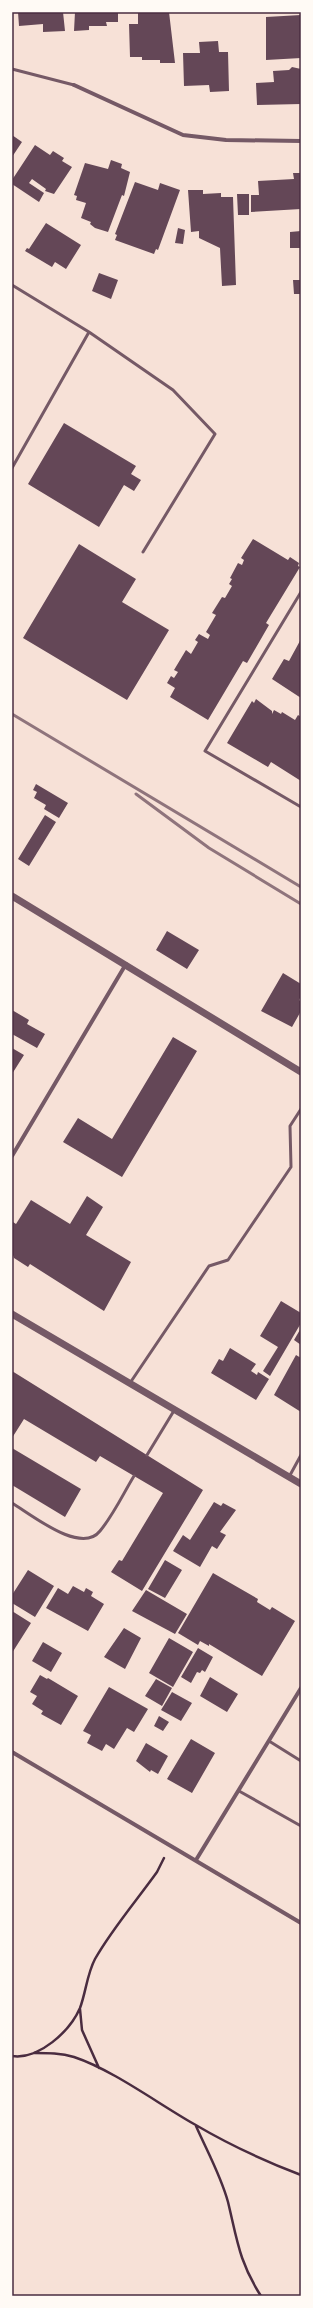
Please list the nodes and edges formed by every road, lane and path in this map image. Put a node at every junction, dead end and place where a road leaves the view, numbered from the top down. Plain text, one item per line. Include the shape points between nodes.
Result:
1 (12, 69) edge
2 (74, 85) joint
3 (301, 141) edge
4 (12, 285) edge
5 (89, 332) junction
6 (12, 468) edge
7 (143, 552) dead end
8 (301, 592) edge
9 (301, 807) edge
10 (12, 896) edge
11 (126, 964) junction
12 (301, 1072) edge
13 (301, 1109) edge
14 (12, 1156) edge
15 (12, 1314) edge
16 (130, 1383) junction
17 (174, 1409) junction
18 (301, 1455) edge
19 (147, 1456) dead end
20 (134, 1476) dead end
21 (289, 1477) junction
22 (301, 1484) edge
23 (12, 1503) edge
24 (301, 1688) edge
25 (268, 1741) junction
26 (12, 1752) edge
27 (301, 1761) edge
28 (239, 1791) junction
29 (301, 1826) edge
30 (171, 1845) junction
31 (196, 1860) junction
32 (301, 1924) edge
33 (80, 2008) junction
34 (34, 2053) junction
35 (12, 2056) edge
36 (100, 2068) junction
37 (195, 2125) junction
38 (301, 2175) edge
39 (261, 2296) edge

1 - 2 lane
2 - 3 street via 183,135 226,140
4 - 5 lane
5 - 6 lane
5 - 7 lane via 173,390 214,434
8 - 9 lane via 205,751
10 - 11 street
11 - 12 street
11 - 14 street
13 - 16 lane via 290,1126 291,1167 228,1260 209,1266
15 - 16 street
16 - 17 street
17 - 19 lane
17 - 21 street
18 - 21 lane
20 - 23 lane via 100,1532 87,1539 71,1538
21 - 22 street
24 - 25 street
25 - 27 lane
25 - 28 street
26 - 30 street
28 - 29 lane
28 - 31 street
30 - 31 street
30 - 33 path via 157,1872 95,1959 85,1984
31 - 32 street
33 - 34 path via 68,2026
33 - 36 path via 82,2030
34 - 35 path
34 - 36 path via 55,2053 74,2057
36 - 37 path
37 - 38 path via 258,2159
37 - 39 path via 216,2169 247,2274

